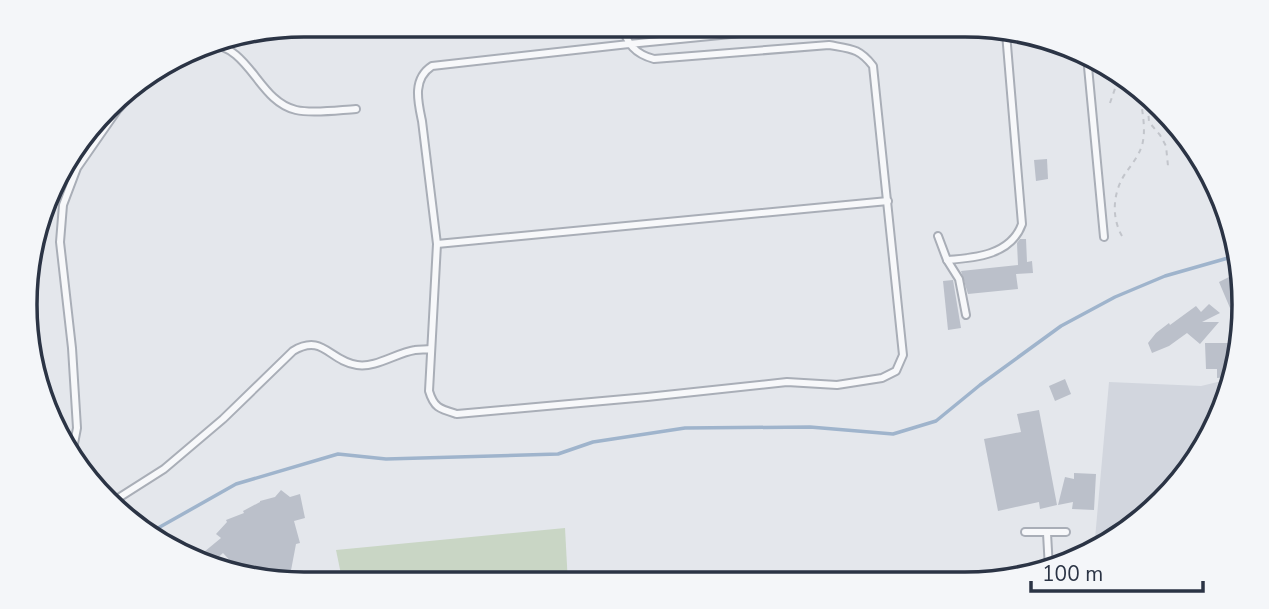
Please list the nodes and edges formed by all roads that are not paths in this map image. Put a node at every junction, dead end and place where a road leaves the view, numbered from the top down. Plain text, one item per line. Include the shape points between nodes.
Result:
1 (627, 37) edge
2 (697, 37) edge
3 (1007, 40) edge
4 (629, 44) junction
5 (226, 49) edge
6 (1088, 67) edge
7 (356, 109) dead end
8 (110, 120) edge
9 (888, 201) junction
10 (938, 236) dead end
11 (1104, 237) dead end
12 (437, 244) junction
13 (947, 260) junction
14 (966, 315) dead end
15 (431, 349) junction
16 (75, 441) edge
17 (119, 498) edge
18 (1025, 532) dead end
19 (1066, 532) dead end
20 (1047, 533) junction
21 (1048, 559) edge

1 - 4 lane
2 - 4 lane
3 - 13 lane via 1022,224 1013,239 995,251
4 - 9 lane via 654,59 830,46 863,54 873,66
4 - 12 lane via 432,66 425,71 418,86 418,103
5 - 7 lane via 237,54 281,104 297,111
6 - 11 lane
8 - 16 lane via 77,168 63,205 60,242 74,367
9 - 12 lane
9 - 15 lane via 903,355 896,371 882,378 837,385 788,382 457,414 432,402
10 - 13 lane
12 - 15 lane
13 - 14 lane via 959,279
15 - 17 lane via 358,365 314,344 303,345 164,470
18 - 20 lane
19 - 20 lane
20 - 21 lane

